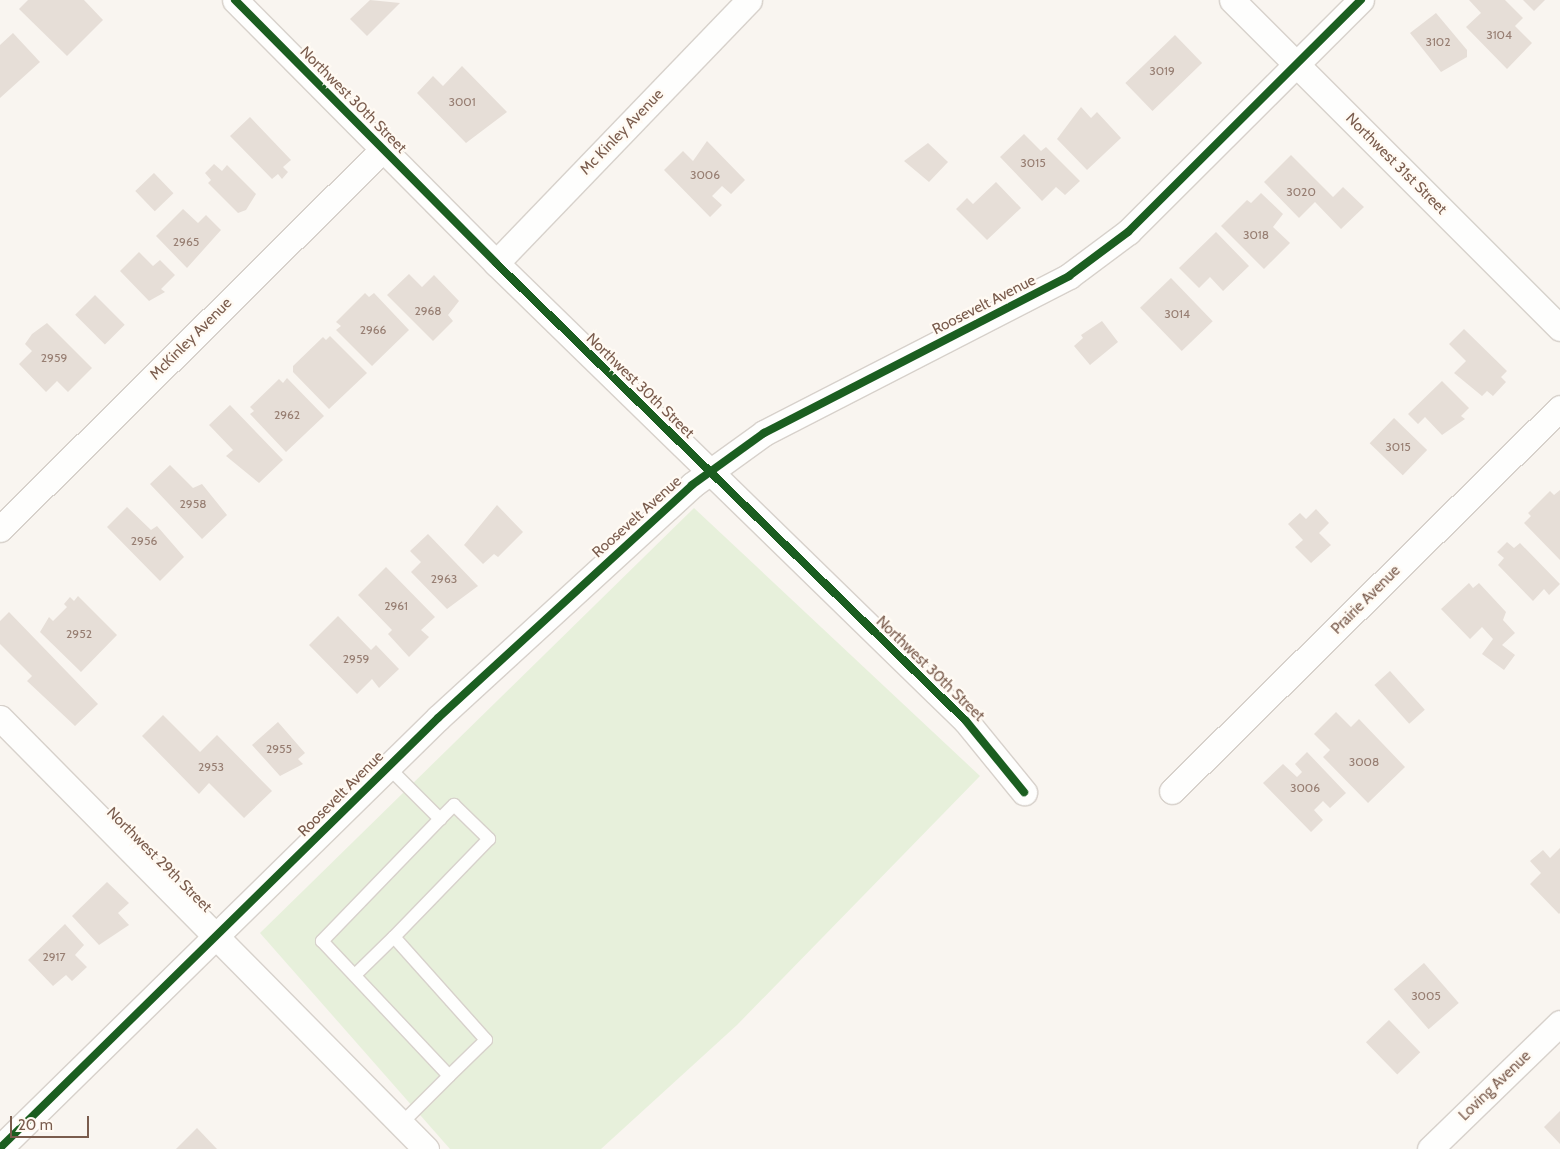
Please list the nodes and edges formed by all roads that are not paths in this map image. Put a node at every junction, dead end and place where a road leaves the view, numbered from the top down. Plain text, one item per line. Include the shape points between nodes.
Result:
1 (235, 0) edge
2 (749, 0) edge
3 (1232, 0) edge
4 (1361, 0) edge
5 (1296, 64) junction
6 (383, 149) junction
7 (496, 263) junction
8 (1560, 328) edge
9 (1560, 408) edge
10 (709, 473) junction
11 (0, 529) edge
12 (0, 718) edge
13 (388, 767) junction
14 (1172, 791) dead end
15 (1024, 792) dead end
16 (440, 819) junction
17 (216, 937) junction
18 (394, 937) junction
19 (355, 975) junction
20 (1560, 1023) edge
21 (448, 1076) junction
22 (401, 1124) junction
23 (0, 1148) edge
24 (426, 1149) edge
25 (1430, 1149) edge

1 - 6 street, Northwest 30th Street
2 - 7 street, Mc Kinley Avenue
3 - 5 street, Northwest 31st Street
4 - 5 street, Roosevelt Avenue
5 - 8 street, Northwest 31st Street
5 - 10 street, Roosevelt Avenue via 1128,232 1069,276 764,433
6 - 7 street, Northwest 30th Street
6 - 11 street, McKinley Avenue
7 - 10 street, Northwest 30th Street
9 - 14 street, Prairie Avenue
10 - 13 street, Roosevelt Avenue
10 - 15 street, Northwest 30th Street via 966,721
12 - 17 street, Northwest 29th Street
13 - 16 lane
13 - 17 street, Roosevelt Avenue
16 - 18 lane via 454,805 489,839
16 - 19 lane via 322,941
17 - 22 street, Northwest 29th Street
17 - 23 street, Roosevelt Avenue
18 - 19 lane
18 - 21 lane via 486,1040
19 - 21 lane
20 - 25 street, Loving Avenue
21 - 22 lane
22 - 24 street, Northwest 29th Street

